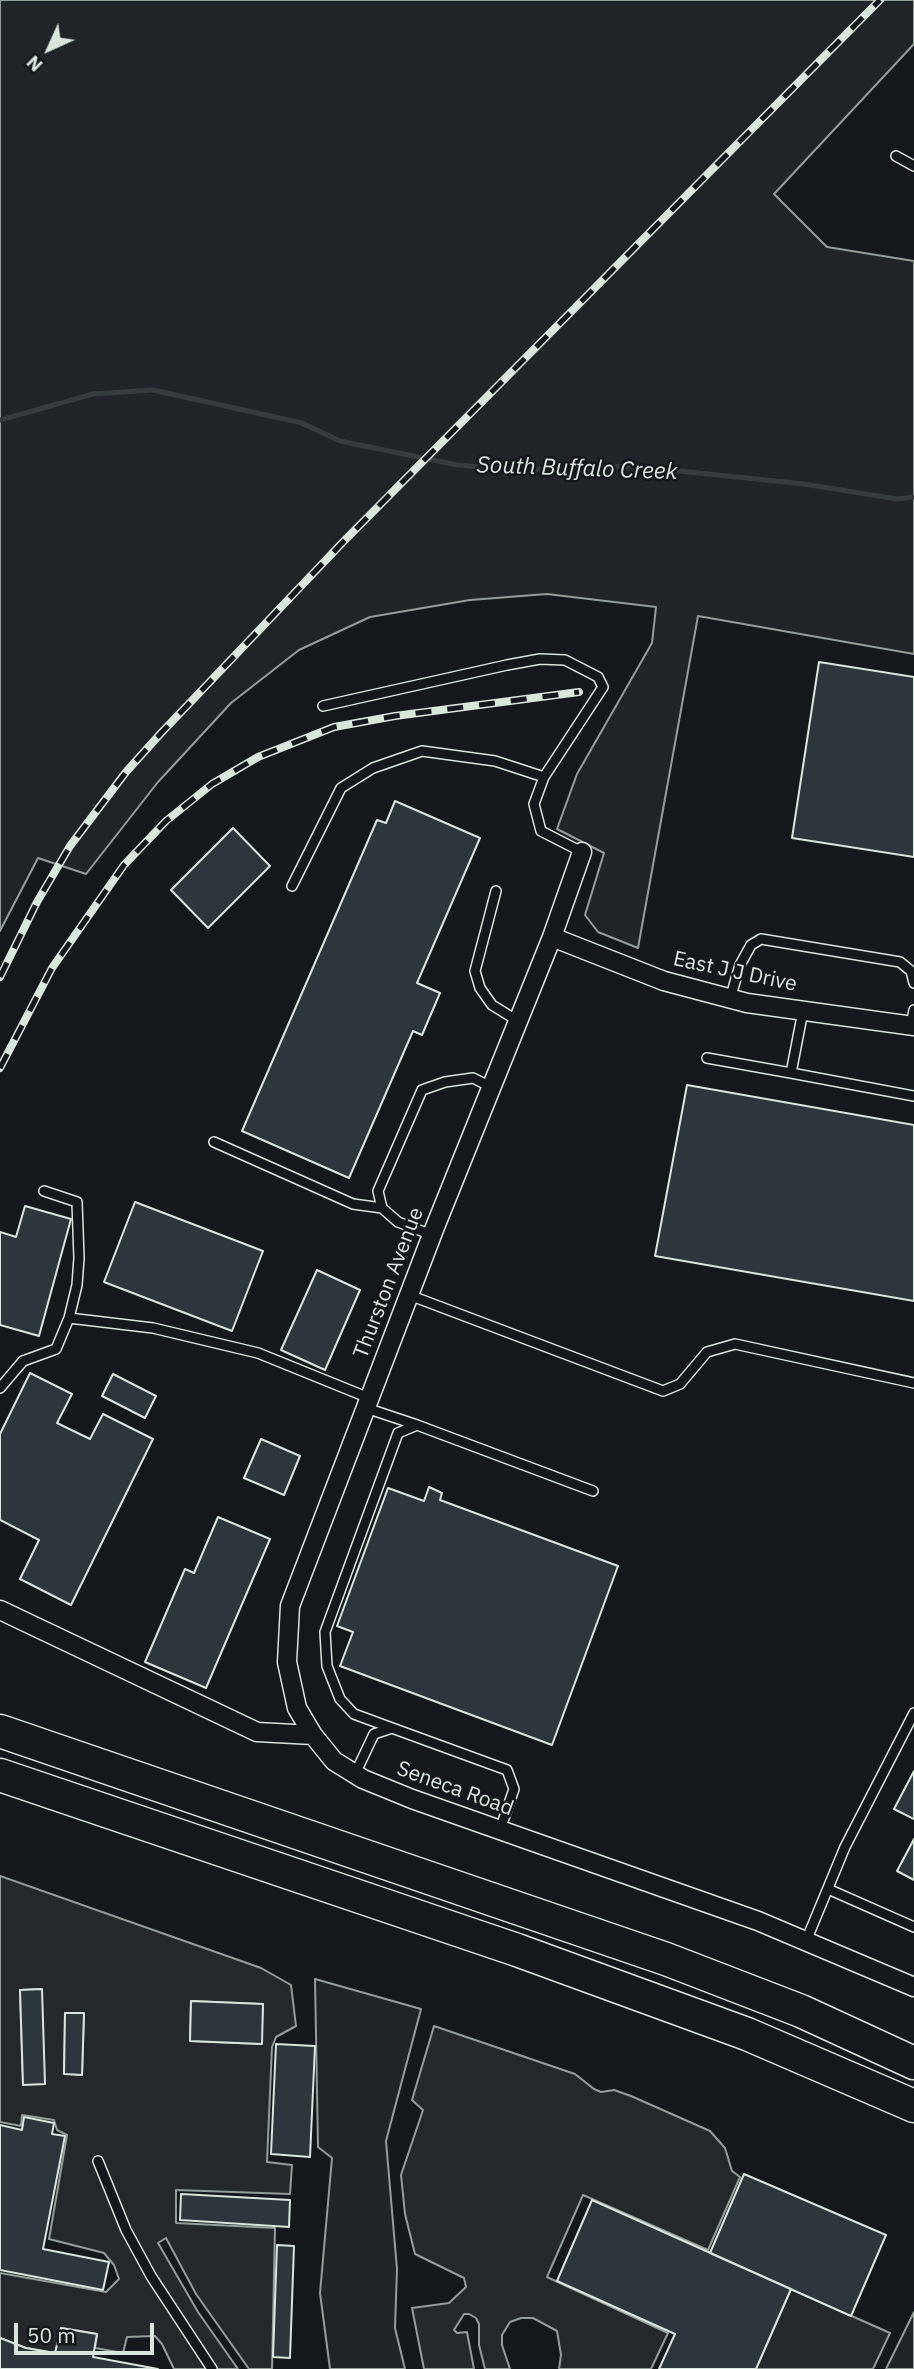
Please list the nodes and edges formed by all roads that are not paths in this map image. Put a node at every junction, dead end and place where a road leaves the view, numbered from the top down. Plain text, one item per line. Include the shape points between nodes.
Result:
1 (896, 156) dead end
2 (914, 166) edge
3 (323, 706) dead end
4 (544, 778) junction
5 (582, 852) joint
6 (292, 886) dead end
7 (496, 891) dead end
8 (552, 937) junction
9 (914, 983) edge
10 (730, 999) junction
11 (803, 1011) junction
12 (913, 1020) edge
13 (518, 1021) junction
14 (707, 1058) dead end
15 (790, 1073) junction
16 (491, 1087) junction
17 (914, 1096) edge
18 (214, 1142) dead end
19 (44, 1191) dead end
20 (382, 1208) junction
21 (432, 1235) junction
22 (409, 1295) junction
23 (69, 1318) junction
24 (914, 1383) edge
25 (0, 1388) edge
26 (367, 1403) junction
27 (417, 1425) junction
28 (593, 1491) dead end
29 (0, 1609) edge
30 (914, 1713) edge
31 (392, 1728) junction
32 (0, 1731) edge
33 (313, 1735) junction
34 (355, 1773) junction
35 (0, 1775) edge
36 (500, 1830) junction
37 (828, 1889) junction
38 (914, 1927) edge
39 (806, 1941) junction
40 (914, 1987) edge
41 (914, 2063) edge
42 (914, 2106) edge
43 (98, 2161) dead end
44 (212, 2369) edge

1 - 2 lane
3 - 4 lane via 507,665 565,660 598,677 603,687
4 - 5 lane via 534,804 541,831
4 - 6 lane via 495,761 422,751 373,768 341,788
5 - 8 street, Thurston Avenue
7 - 13 lane via 475,971 492,1004
8 - 10 street, East J J Drive via 664,981
8 - 13 street, Thurston Avenue
9 - 10 lane via 911,971 900,962 761,939 751,945 740,965
10 - 11 street, East J J Drive
11 - 12 street, East J J Drive
11 - 15 lane
13 - 16 street, Thurston Avenue
14 - 15 lane
15 - 17 lane
16 - 20 lane via 473,1078 422,1090 378,1191
16 - 21 street, Thurston Avenue
18 - 20 lane via 353,1204
19 - 23 lane via 78,1202 77,1284
20 - 21 lane via 398,1222
21 - 22 street, Thurston Avenue
22 - 24 lane via 663,1391 680,1384 707,1352 735,1344
22 - 26 street, Thurston Avenue
23 - 25 lane via 56,1349 23,1361
23 - 26 lane via 153,1328 258,1353
26 - 27 lane
26 - 33 street, Thurston Avenue via 290,1606 287,1662 297,1708
27 - 28 lane
27 - 31 lane via 398,1433 325,1632 327,1666 340,1699 354,1714
29 - 33 street via 257,1732
30 - 37 lane
31 - 34 lane via 374,1734
31 - 36 lane via 507,1770 514,1789
32 - 41 highway via 666,1959 801,2011
33 - 34 street, Seneca Road via 334,1761
34 - 36 street, Seneca Road
35 - 42 highway via 517,1950 747,2034
36 - 39 street, Seneca Road
37 - 38 lane
37 - 39 lane
39 - 40 street, Seneca Road
43 - 44 lane via 151,2276

